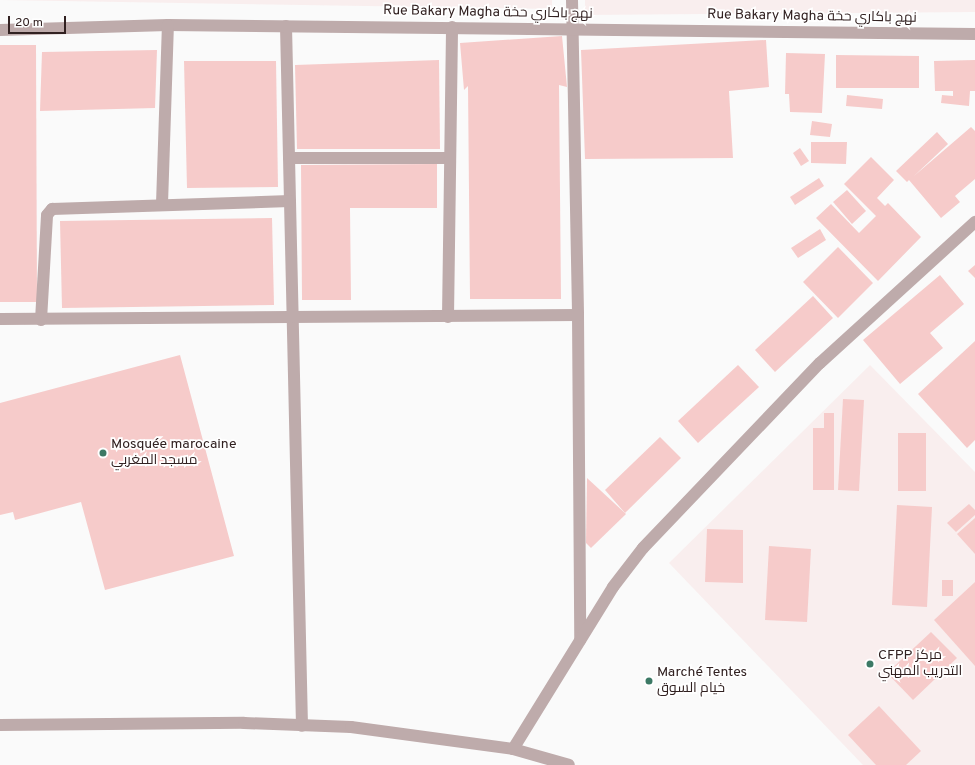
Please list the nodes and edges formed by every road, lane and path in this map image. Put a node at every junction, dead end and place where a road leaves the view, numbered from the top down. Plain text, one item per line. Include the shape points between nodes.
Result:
1 (572, 0) edge
2 (168, 25) junction
3 (286, 26) junction
4 (452, 27) junction
5 (572, 29) junction
6 (0, 30) edge
7 (975, 34) edge
8 (289, 158) junction
9 (450, 158) junction
10 (290, 201) junction
11 (162, 204) junction
12 (975, 222) edge
13 (448, 316) junction
14 (578, 316) junction
15 (293, 318) junction
16 (0, 319) edge
17 (41, 320) junction
18 (580, 640) junction
19 (0, 725) edge
20 (302, 726) junction
21 (513, 749) junction
22 (569, 765) edge

1 - 5 street
2 - 3 street, Rue Bakary Magha نهج باكاري حخة
2 - 6 street, Rue Bakary Magha نهج باكاري حخة
2 - 11 street
3 - 4 street, Rue Bakary Magha نهج باكاري حخة
3 - 8 street
4 - 5 street, Rue Bakary Magha نهج باكاري حخة
4 - 9 street
5 - 7 street, Rue Bakary Magha نهج باكاري حخة
5 - 14 street
8 - 9 street
8 - 10 street
9 - 13 street
10 - 11 street
10 - 15 street
11 - 17 street via 52,209 47,215
12 - 18 street via 820,363 723,462 643,548 613,587
13 - 14 street
13 - 15 street
14 - 18 street
15 - 17 street
15 - 20 street
16 - 17 street
18 - 21 street
19 - 20 street via 244,723
20 - 21 street via 366,729
21 - 22 street

